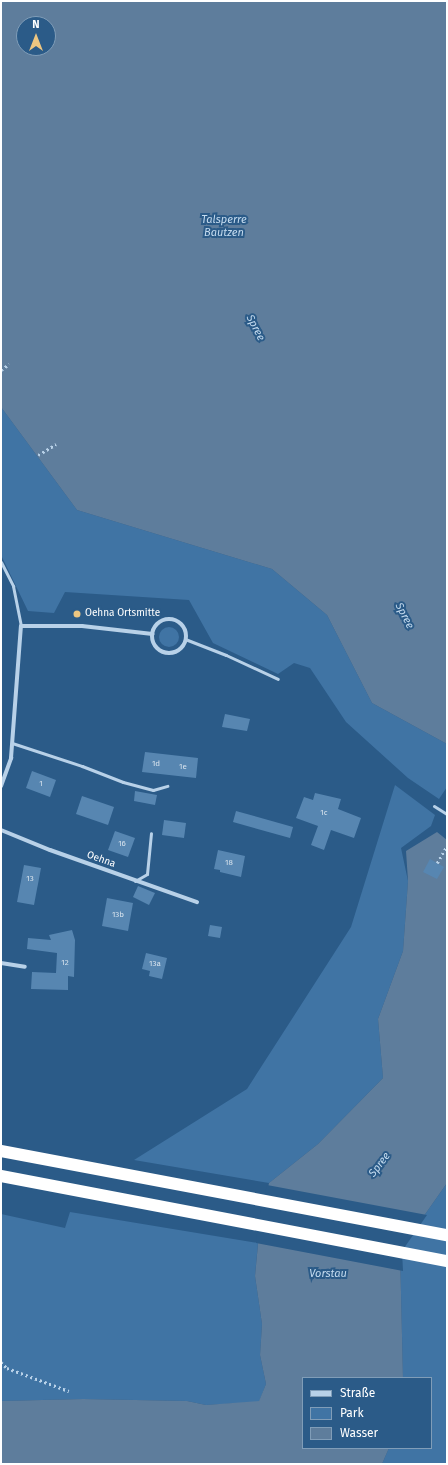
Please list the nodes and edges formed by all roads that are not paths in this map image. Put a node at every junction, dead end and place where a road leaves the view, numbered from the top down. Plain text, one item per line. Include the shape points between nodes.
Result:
1 (1, 562) edge
2 (22, 626) junction
3 (152, 634) junction
4 (185, 639) junction
5 (278, 679) dead end
6 (12, 743) junction
7 (1, 786) edge
8 (167, 786) dead end
9 (434, 806) dead end
10 (447, 814) edge
11 (1, 830) edge
12 (151, 833) dead end
13 (135, 881) junction
14 (197, 902) dead end
15 (1, 963) edge
16 (26, 967) dead end
17 (1, 1151) edge
18 (1, 1176) edge
19 (447, 1235) edge
20 (447, 1261) edge

1 - 2 lane via 13,586
2 - 3 street via 82,626
2 - 6 street
3 - 4 street via 155,645 169,653 180,649
3 - 4 street via 157,625 172,620 184,629
4 - 5 lane
6 - 7 street via 11,758
6 - 8 lane via 123,782 153,790
9 - 10 lane
11 - 13 street, Oehna
12 - 13 lane via 147,874
13 - 14 street, Oehna
15 - 16 street
17 - 19 highway
18 - 20 highway

